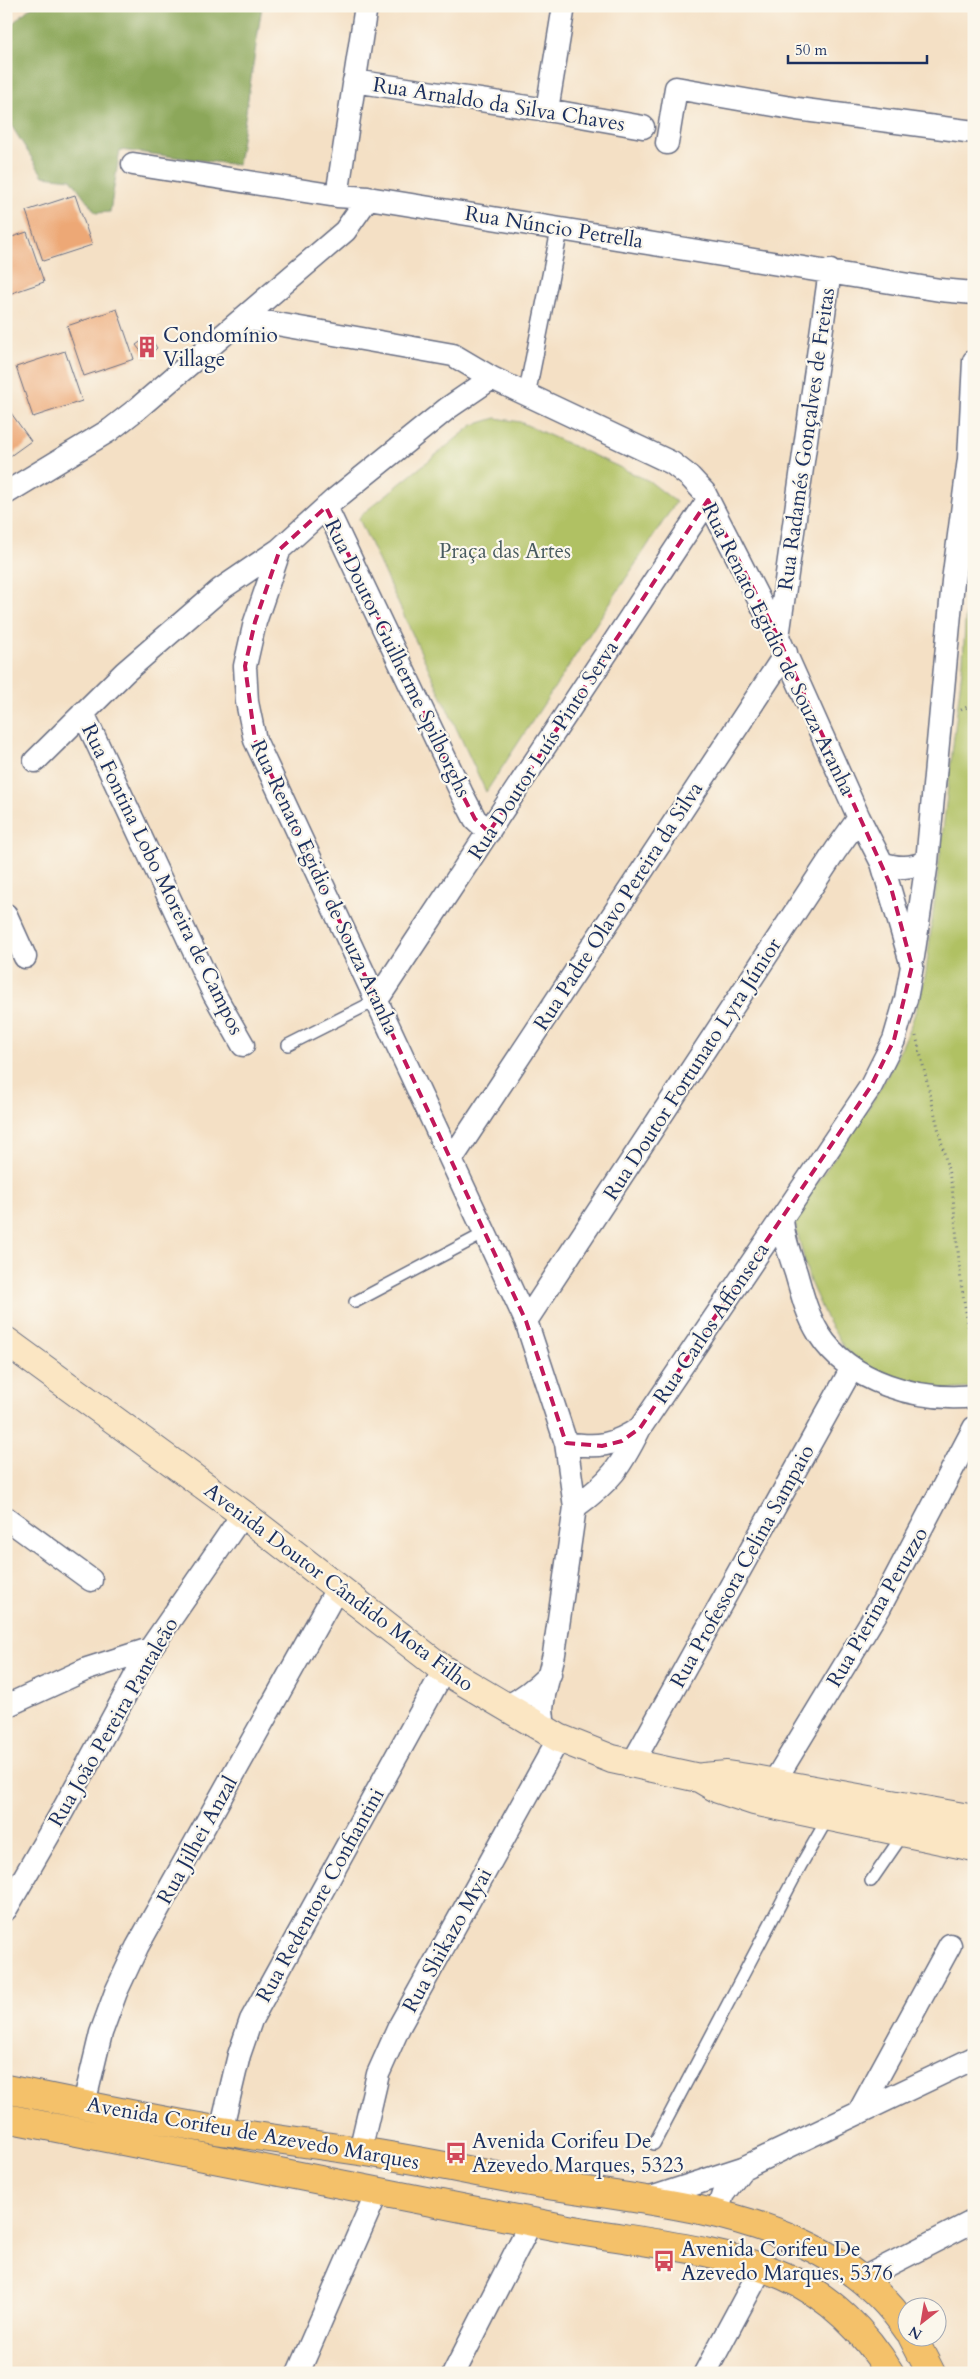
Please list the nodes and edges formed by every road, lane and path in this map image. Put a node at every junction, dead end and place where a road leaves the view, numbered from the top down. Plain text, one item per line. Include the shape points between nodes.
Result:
1 (366, 6) edge
2 (564, 6) edge
3 (354, 81) junction
4 (547, 110) junction
5 (643, 127) dead end
6 (974, 132) edge
7 (667, 144) dead end
8 (133, 164) dead end
9 (337, 196) junction
10 (368, 198) junction
11 (560, 228) junction
12 (830, 271) junction
13 (974, 293) edge
14 (244, 318) junction
15 (974, 362) edge
16 (492, 378) junction
17 (527, 393) junction
18 (971, 466) edge
19 (6, 493) edge
20 (708, 500) junction
21 (326, 507) junction
22 (280, 549) junction
23 (782, 645) junction
24 (974, 704) edge
25 (83, 713) junction
26 (956, 713) dead end
27 (35, 761) dead end
28 (859, 818) junction
29 (489, 832) junction
30 (927, 862) junction
31 (882, 863) junction
32 (890, 884) junction
33 (924, 886) junction
34 (6, 915) edge
35 (25, 957) dead end
36 (912, 966) junction
37 (377, 1000) junction
38 (916, 1033) dead end
39 (288, 1044) dead end
40 (243, 1045) dead end
41 (451, 1160) junction
42 (782, 1218) junction
43 (485, 1233) junction
44 (355, 1302) dead end
45 (526, 1321) junction
46 (6, 1341) edge
47 (974, 1359) edge
48 (852, 1368) junction
49 (974, 1396) edge
50 (640, 1428) junction
51 (974, 1428) edge
52 (566, 1442) junction
53 (575, 1507) junction
54 (242, 1514) junction
55 (6, 1518) edge
56 (91, 1580) dead end
57 (338, 1587) junction
58 (150, 1649) junction
59 (444, 1670) junction
60 (551, 1673) junction
61 (6, 1706) edge
62 (505, 1707) junction
63 (552, 1734) junction
64 (632, 1764) junction
65 (699, 1778) junction
66 (774, 1782) junction
67 (828, 1816) junction
68 (974, 1819) edge
69 (904, 1833) junction
70 (974, 1847) edge
71 (871, 1881) dead end
72 (6, 1909) edge
73 (950, 1945) dead end
74 (974, 2058) edge
75 (6, 2089) edge
76 (84, 2104) junction
77 (859, 2112) junction
78 (6, 2118) edge
79 (221, 2131) junction
80 (654, 2144) dead end
81 (360, 2151) junction
82 (743, 2168) junction
83 (377, 2192) junction
84 (645, 2200) junction
85 (716, 2215) junction
86 (530, 2222) junction
87 (974, 2222) edge
88 (762, 2267) junction
89 (863, 2278) junction
90 (898, 2317) edge
91 (917, 2346) edge
92 (298, 2373) edge
93 (454, 2373) edge
94 (705, 2373) edge
95 (890, 2373) edge
96 (931, 2373) edge

1 - 3 street
2 - 4 street
3 - 4 street, Rua Arnaldo da Silva Chaves
3 - 9 street
4 - 5 street, Rua Arnaldo da Silva Chaves
6 - 7 street via 797,109 676,88
8 - 9 street, Rua Núncio Petrella
9 - 10 street, Rua Núncio Petrella
10 - 11 street, Rua Núncio Petrella
10 - 14 street via 344,231
11 - 12 street, Rua Núncio Petrella
11 - 17 street
12 - 13 street, Rua Núncio Petrella
12 - 23 street, Rua Radamés Gonçalves de Freitas
14 - 16 street via 453,356
14 - 19 street via 110,430
15 - 18 street
16 - 17 street, Rua Renato Egidio de Souza Aranha
16 - 21 street, Rua Renato Egidio de Souza Aranha via 448,408
17 - 20 street, Rua Renato Egidio de Souza Aranha via 672,463 690,477
18 - 30 street via 953,581
20 - 23 street, Rua Renato Egidio de Souza Aranha
20 - 29 street, Rua Doutor Luís Pinto Serva
21 - 22 street, Rua Renato Egidio de Souza Aranha
21 - 29 street, Rua Doutor Guilherme Spilborghs via 462,794 475,819
22 - 25 street via 221,589
22 - 37 street, Rua Renato Egidio de Souza Aranha via 255,622 245,666 247,702 255,740
23 - 28 street, Rua Renato Egidio de Souza Aranha
23 - 41 street, Rua Padre Olavo Pereira da Silva
24 - 26 path
25 - 27 street
25 - 40 street, Rua Fontina Lobo Moreira de Campos via 214,994
28 - 31 street, Rua Renato Egidio de Souza Aranha
28 - 45 street, Rua Doutor Fortunato Lyra Júnior
29 - 37 street, Rua Doutor Luís Pinto Serva
30 - 31 street via 909,868
30 - 33 street
31 - 32 street, Rua Renato Egidio de Souza Aranha
32 - 33 street via 904,888
32 - 36 street, Rua Renato Egidio de Souza Aranha
33 - 36 street
34 - 35 street
36 - 42 street, Rua Renato Egidio de Souza Aranha via 894,1040 871,1086
37 - 39 lane
37 - 41 street, Rua Renato Egidio de Souza Aranha
38 - 47 path via 952,1186 961,1283
41 - 43 street, Rua Renato Egidio de Souza Aranha
42 - 48 street via 784,1237 806,1308 818,1333 832,1351
42 - 50 street, Rua Carlos Affonseca
43 - 44 lane
43 - 45 street, Rua Renato Egidio de Souza Aranha
45 - 52 street, Rua Renato Egidio de Souza Aranha
46 - 54 main road, Avenida Doutor Cândido Mota Filho
48 - 49 street via 904,1389 948,1397
48 - 64 street, Rua Professora Celina Sampaio
50 - 52 street, Rua Carlos Affonseca via 622,1440 602,1446
50 - 53 street, Rua Carlos Affonseca via 622,1463 608,1480
51 - 66 street, Rua Pierina Peruzzo via 880,1607
52 - 53 street, Rua Renato Egidio de Souza Aranha
53 - 60 street, Rua Renato Egidio de Souza Aranha
54 - 57 main road, Avenida Doutor Cândido Mota Filho
54 - 58 street, Rua João Pereira Pantaleão
55 - 56 street
57 - 59 main road, Avenida Doutor Cândido Mota Filho
57 - 76 street, Rua Jilhei Anzal via 137,1947 101,2033
58 - 61 street via 87,1669
58 - 72 street, Rua João Pereira Pantaleão
59 - 62 main road, Avenida Doutor Cândido Mota Filho
59 - 79 street, Rua Redentore Confiantini via 251,2020
60 - 62 street via 535,1689
60 - 63 street, Rua Renato Egidio de Souza Aranha via 542,1709
62 - 63 main road, Avenida Doutor Cândido Mota Filho
63 - 64 main road, Avenida Doutor Cândido Mota Filho
63 - 81 street, Rua Shikazo Myai via 399,2027 378,2074
64 - 65 main road, Avenida Doutor Cândido Mota Filho
65 - 66 main road, Avenida Doutor Cândido Mota Filho via 727,1775
65 - 67 main road, Avenida Doutor Cândido Mota Filho via 734,1795
66 - 68 main road, Avenida Doutor Cândido Mota Filho
67 - 69 main road, Avenida Doutor Cândido Mota Filho
67 - 80 lane
69 - 70 main road, Avenida Doutor Cândido Mota Filho
69 - 71 lane
73 - 77 street
74 - 77 street
75 - 76 main road, Avenida Corifeu de Azevedo Marques
76 - 79 main road, Avenida Corifeu de Azevedo Marques
77 - 82 street
78 - 83 main road, Avenida Corifeu de Azevedo Marques
79 - 81 main road, Avenida Corifeu de Azevedo Marques
81 - 84 main road, Avenida Corifeu de Azevedo Marques
82 - 84 street
82 - 85 street via 723,2194
83 - 86 main road, Avenida Corifeu de Azevedo Marques
83 - 92 street
84 - 85 main road, Avenida Corifeu de Azevedo Marques
85 - 89 main road, Avenida Corifeu de Azevedo Marques via 799,2241
86 - 88 main road, Avenida Corifeu de Azevedo Marques via 734,2259
86 - 93 street
87 - 89 street
88 - 94 street
88 - 95 main road, Avenida Corifeu de Azevedo Marques via 786,2277 841,2312
89 - 90 main road, Avenida Corifeu de Azevedo Marques via 882,2295
91 - 96 main road

